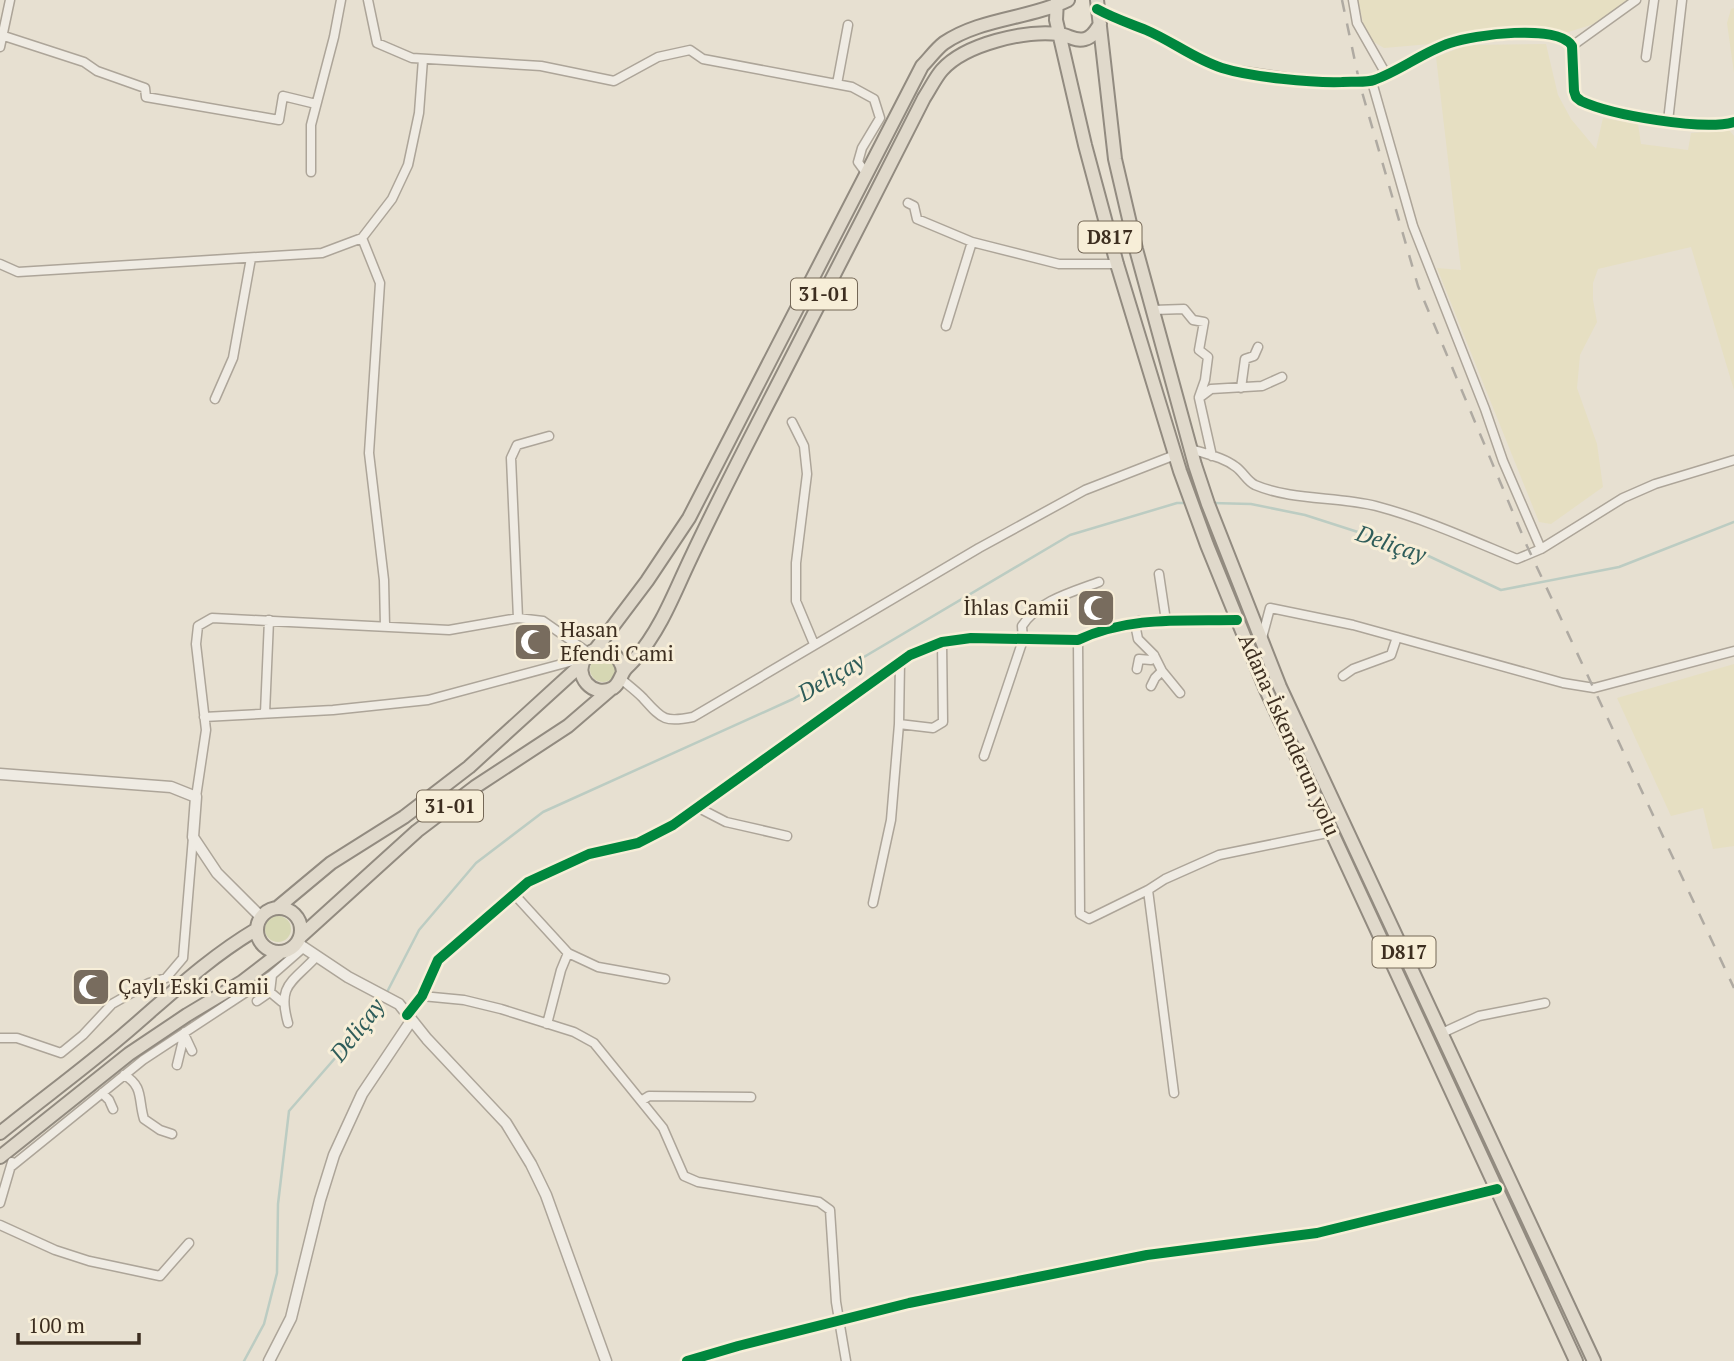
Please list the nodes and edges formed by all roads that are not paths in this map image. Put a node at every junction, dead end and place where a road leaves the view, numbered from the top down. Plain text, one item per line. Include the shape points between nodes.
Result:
1 (10, 0) edge
2 (341, 0) edge
3 (368, 0) edge
4 (1086, 0) edge
5 (1353, 0) edge
6 (1636, 0) edge
7 (1654, 0) edge
8 (1682, 0) edge
9 (1061, 2) edge
10 (1097, 4) edge
11 (1100, 24) junction
12 (848, 25) dead end
13 (1061, 34) junction
14 (4, 36) junction
15 (1572, 46) junction
16 (0, 47) edge
17 (1646, 57) dead end
18 (423, 59) junction
19 (1386, 74) junction
20 (1371, 82) junction
21 (837, 85) junction
22 (316, 104) junction
23 (1668, 121) junction
24 (1734, 122) edge
25 (311, 172) dead end
26 (866, 173) junction
27 (908, 203) dead end
28 (362, 238) junction
29 (972, 242) junction
30 (251, 258) junction
31 (0, 264) edge
32 (1117, 264) junction
33 (1153, 310) junction
34 (946, 326) dead end
35 (1258, 347) dead end
36 (1282, 377) dead end
37 (1241, 388) junction
38 (1199, 398) junction
39 (215, 400) dead end
40 (792, 422) dead end
41 (549, 436) dead end
42 (1191, 449) junction
43 (1175, 455) junction
44 (1212, 456) junction
45 (1734, 460) edge
46 (1541, 550) junction
47 (1159, 574) dead end
48 (1099, 582) dead end
49 (518, 618) junction
50 (269, 620) junction
51 (1237, 620) junction
52 (1139, 621) junction
53 (1166, 621) junction
54 (385, 626) junction
55 (1396, 637) junction
56 (1262, 638) junction
57 (1024, 640) junction
58 (1078, 640) junction
59 (942, 642) junction
60 (814, 644) junction
61 (1734, 651) edge
62 (1154, 655) junction
63 (588, 657) junction
64 (900, 662) junction
65 (1137, 668) dead end
66 (1162, 671) junction
67 (622, 675) junction
68 (1343, 677) dead end
69 (1151, 686) dead end
70 (611, 688) junction
71 (1180, 692) dead end
72 (265, 713) junction
73 (204, 717) junction
74 (899, 724) junction
75 (984, 756) dead end
76 (0, 774) edge
77 (196, 797) junction
78 (697, 807) junction
79 (1332, 832) junction
80 (787, 836) dead end
81 (193, 837) junction
82 (1148, 890) junction
83 (514, 894) junction
84 (873, 903) dead end
85 (277, 908) junction
86 (259, 923) junction
87 (301, 942) junction
88 (281, 952) junction
89 (568, 953) junction
90 (317, 956) junction
91 (272, 975) junction
92 (665, 979) dead end
93 (270, 992) junction
94 (422, 996) junction
95 (257, 1001) dead end
96 (282, 1002) junction
97 (1545, 1003) dead end
98 (409, 1018) junction
99 (288, 1023) dead end
100 (547, 1024) junction
101 (1442, 1033) junction
102 (185, 1034) junction
103 (0, 1038) edge
104 (192, 1051) dead end
105 (177, 1065) dead end
106 (124, 1076) junction
107 (102, 1093) junction
108 (1174, 1093) dead end
109 (751, 1097) dead end
110 (641, 1101) junction
111 (113, 1109) dead end
112 (0, 1133) edge
113 (172, 1134) dead end
114 (11, 1149) junction
115 (0, 1157) edge
116 (12, 1166) junction
117 (1497, 1189) junction
118 (0, 1203) edge
119 (0, 1225) edge
120 (189, 1243) dead end
121 (839, 1321) junction
122 (269, 1361) edge
123 (606, 1361) edge
124 (687, 1361) edge
125 (846, 1361) edge
126 (1576, 1361) edge
127 (1594, 1361) edge

1 - 14 street
2 - 22 street
3 - 18 street via 377,43
4 - 10 highway
5 - 19 street via 1357,23
6 - 15 street
7 - 17 street
8 - 23 street
9 - 13 highway, Adana-İskenderun yolu / D817 via 1056,20
9 - 26 highway, 31-01 via 968,30 943,44 922,66
10 - 11 highway, D817
10 - 20 street via 1221,68 1326,83
11 - 13 highway, 31-01 via 1086,39
11 - 33 highway, D817 via 1115,159
12 - 21 street
13 - 32 highway, Adana-İskenderun yolu / D817
13 - 67 highway, 31-01 via 976,46 941,71 754,432 665,617
14 - 16 street
14 - 22 street via 84,62 145,89 146,97 279,120 283,96
15 - 19 street via 1560,36 1534,33 1476,37 1451,43
15 - 23 street via 1576,97 1588,105
18 - 21 street via 541,66 614,81 658,57 690,50 703,59
18 - 28 street via 419,113 408,165 392,200
19 - 20 street
20 - 46 street via 1422,251
21 - 26 street via 874,99 880,118 858,162
22 - 25 street
23 - 24 street via 1709,126
26 - 63 highway, 31-01 via 689,518
27 - 29 street via 915,206 917,219
28 - 30 street via 322,253
28 - 54 street via 380,283 369,453
29 - 32 street via 1059,264
29 - 34 street
30 - 31 street via 18,272
30 - 39 street via 233,358
32 - 43 highway, Adana-İskenderun yolu / D817
33 - 38 street via 1184,309 1193,320 1204,322 1199,350 1208,357
33 - 42 highway, D817
35 - 37 street via 1254,356 1245,359
36 - 37 street via 1262,386
37 - 38 street via 1211,389
38 - 44 street
40 - 60 street via 804,446 807,474 796,601
41 - 49 street via 517,445 511,458
42 - 44 street
42 - 56 highway, D817 via 1221,541
43 - 51 highway, Adana-İskenderun yolu / D817
43 - 60 street via 1085,490
44 - 46 street via 1236,467 1252,484 1272,490 1377,507 1517,559
45 - 46 street via 1623,498
47 - 53 street
48 - 57 street via 1030,613 1022,626
49 - 54 street via 449,630
49 - 63 street via 543,621
50 - 54 street
50 - 72 street
50 - 73 street via 212,618 198,626
51 - 53 street
51 - 79 highway, Adana-İskenderun yolu / D817
52 - 53 street
52 - 58 street
52 - 62 street via 1138,639
55 - 56 street via 1270,608
55 - 61 street via 1594,688
55 - 68 street via 1391,655
56 - 101 highway, D817 via 1280,687
57 - 58 street
57 - 59 street
57 - 75 street
58 - 82 street via 1080,914 1089,919
59 - 64 street
59 - 74 street via 943,722 933,728
60 - 67 street via 693,717 676,721 656,715
62 - 65 street via 1151,660 1139,659
62 - 66 street
63 - 67 highway via 602,649 615,654
63 - 70 highway via 582,678 598,691
63 - 72 street via 428,700
63 - 85 highway, 31-01 via 469,767 404,817 331,863
64 - 74 street
64 - 78 street
66 - 69 street
66 - 71 street
67 - 70 highway
70 - 87 highway, 31-01 via 568,726 475,786 417,831
72 - 73 street
73 - 77 street
74 - 84 street via 891,820
76 - 77 street via 171,787
77 - 81 street
78 - 80 street via 726,822
78 - 83 street via 638,843 589,854 528,882
79 - 82 street via 1219,855
79 - 117 highway, Adana-İskenderun yolu / D817
81 - 86 street
81 - 103 street via 183,958 166,978 112,1004 61,1053 17,1038
82 - 108 street
83 - 89 street
83 - 94 street via 438,960
85 - 86 highway
85 - 87 highway via 295,914 301,925
86 - 88 highway via 257,935 264,946
86 - 112 highway via 193,972 122,1036
87 - 88 highway
87 - 90 street
87 - 91 street
88 - 114 highway via 129,1054
89 - 92 street via 598,967
89 - 100 street
90 - 96 street via 287,985
90 - 98 street via 398,1004
91 - 93 street
91 - 102 street
93 - 95 street
93 - 96 street
94 - 98 street
94 - 100 street via 476,1003
96 - 99 street
97 - 101 street via 1479,1016
98 - 122 street via 362,1094 339,1143 291,1318
98 - 123 street via 506,1123 531,1164
100 - 110 street via 594,1043
101 - 127 highway, D817
102 - 104 street
102 - 105 street
102 - 106 street
106 - 107 street
106 - 113 street via 139,1088 144,1119
107 - 111 street
107 - 116 street
109 - 110 street via 649,1096
110 - 121 street via 663,1128 684,1176 819,1202 830,1210
114 - 115 highway
114 - 116 street
116 - 118 street
117 - 121 street via 1317,1233 1147,1255
117 - 126 highway, Adana-İskenderun yolu / D817
119 - 120 street via 89,1261 160,1276
121 - 124 street
121 - 125 street

